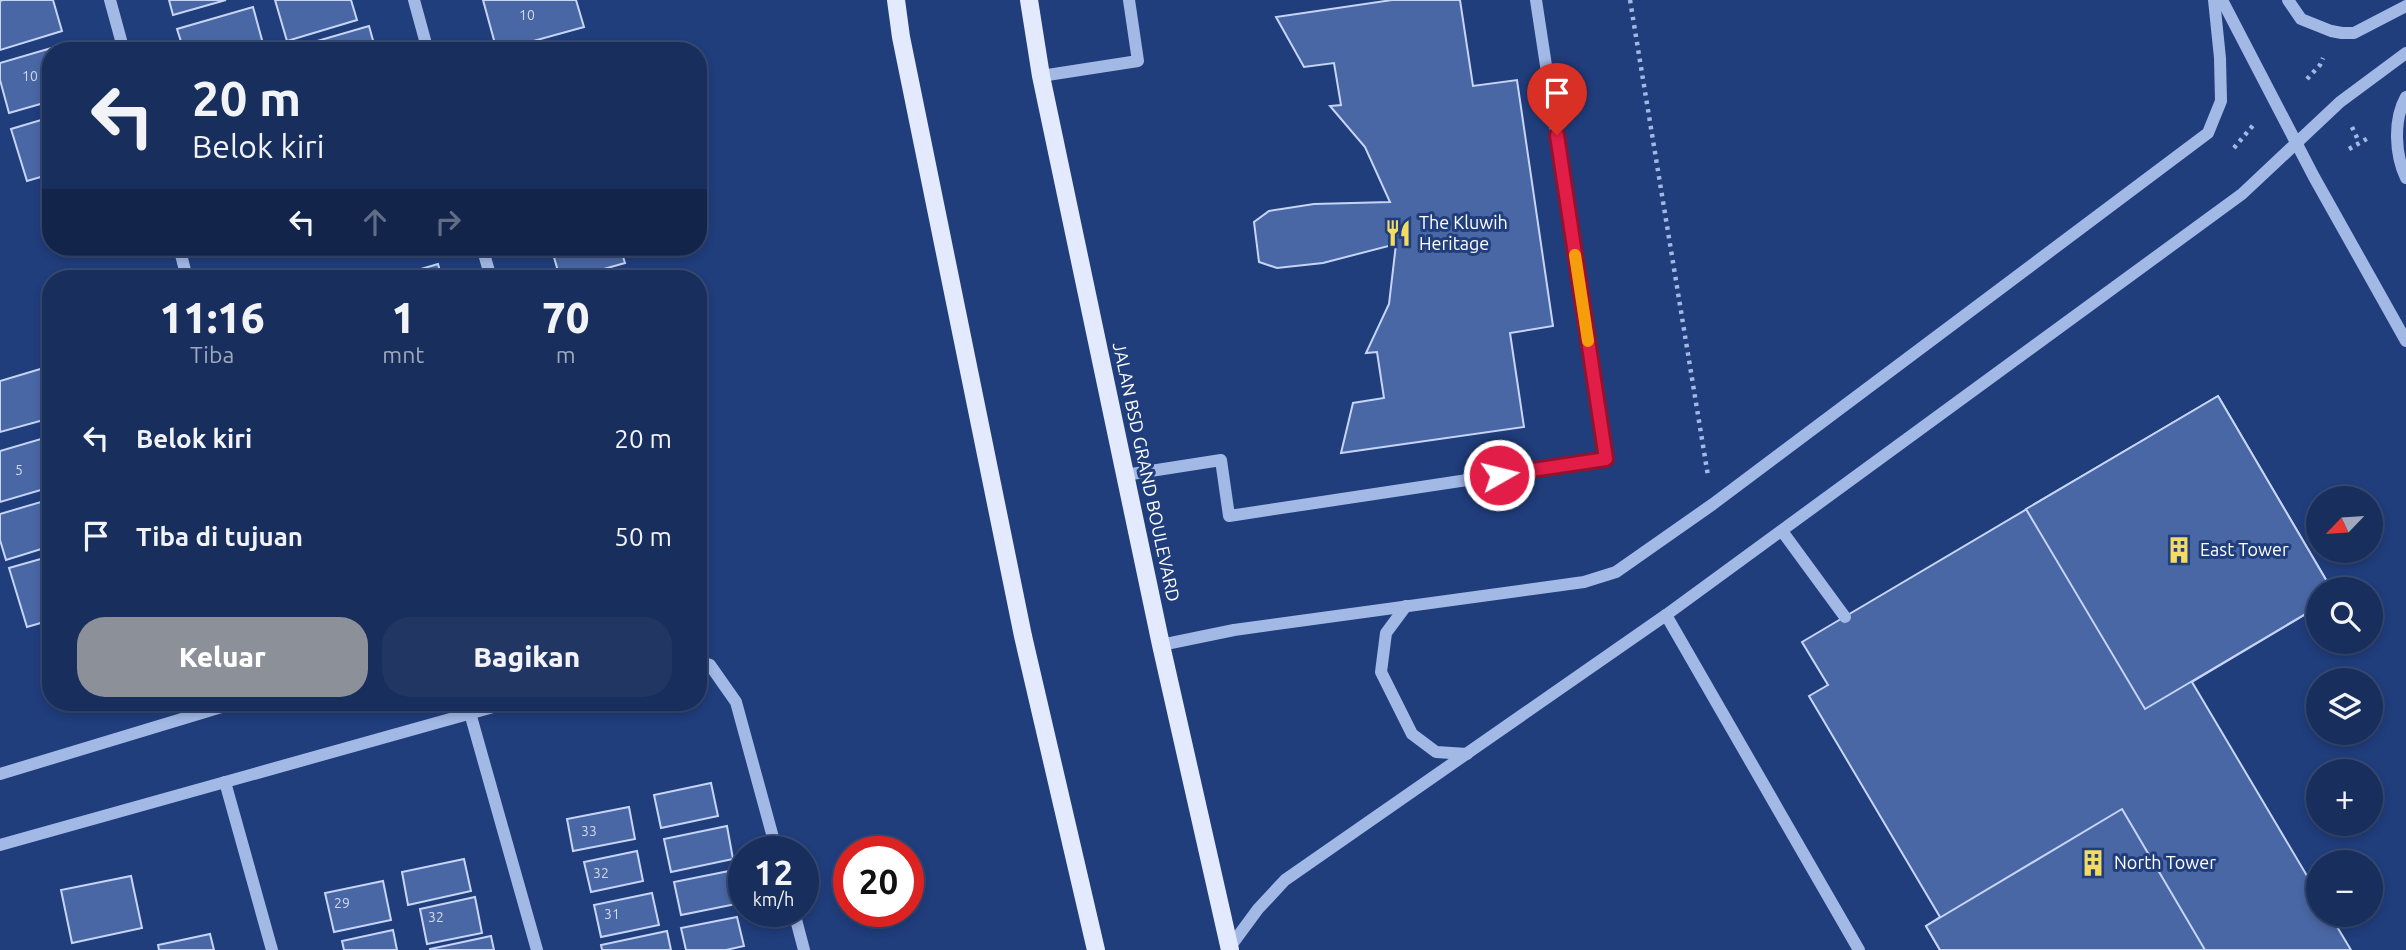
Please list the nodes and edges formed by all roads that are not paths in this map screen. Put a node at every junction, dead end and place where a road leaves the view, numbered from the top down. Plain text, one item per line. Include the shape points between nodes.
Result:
1 (110, 0) edge
2 (414, 0) edge
3 (896, 0) edge
4 (1029, 0) edge
5 (1129, 0) edge
6 (1536, 0) edge
7 (2214, 0) edge
8 (2222, 0) edge
9 (2288, 0) edge
10 (2406, 6) edge
11 (122, 42) edge
12 (426, 42) edge
13 (2406, 53) edge
14 (1041, 76) junction
15 (2406, 97) edge
16 (2297, 143) junction
17 (2406, 178) edge
18 (2406, 341) edge
19 (1125, 475) junction
20 (1782, 531) junction
21 (1406, 606) junction
22 (1666, 615) junction
23 (1845, 617) dead end
24 (1161, 645) junction
25 (707, 664) edge
26 (208, 711) edge
27 (477, 711) edge
28 (470, 713) junction
29 (1467, 754) junction
30 (0, 774) edge
31 (225, 782) junction
32 (773, 836) edge
33 (0, 845) edge
34 (798, 927) edge
35 (1230, 949) edge
36 (272, 950) edge
37 (537, 950) edge
38 (804, 950) edge
39 (1096, 950) edge
40 (1859, 950) edge

1 - 11 street
2 - 12 street
3 - 39 main road via 1023,636
4 - 14 main road, JALAN BSD GRAND BOULEVARD
5 - 14 street via 1138,61
6 - 19 street via 1606,459 1229,516 1221,460
7 - 21 street via 2221,101 2208,132 1713,504 1616,572 1584,582
8 - 16 street
9 - 10 street via 2301,19 2342,33 2354,33
13 - 16 street via 2340,102
14 - 19 main road, JALAN BSD GRAND BOULEVARD
15 - 17 street via 2397,134 2399,164
16 - 18 street
16 - 20 street via 2242,194
19 - 24 main road, JALAN BSD GRAND BOULEVARD
20 - 22 street
20 - 23 street
21 - 24 street
21 - 29 street via 1387,633 1381,672 1412,734 1436,752
22 - 29 street
22 - 40 street
24 - 35 main road, JALAN BSD GRAND BOULEVARD
25 - 32 street via 736,702
26 - 30 street
27 - 28 street
28 - 31 street
28 - 37 street
29 - 35 street via 1285,880
31 - 33 street
31 - 36 street
34 - 38 street

